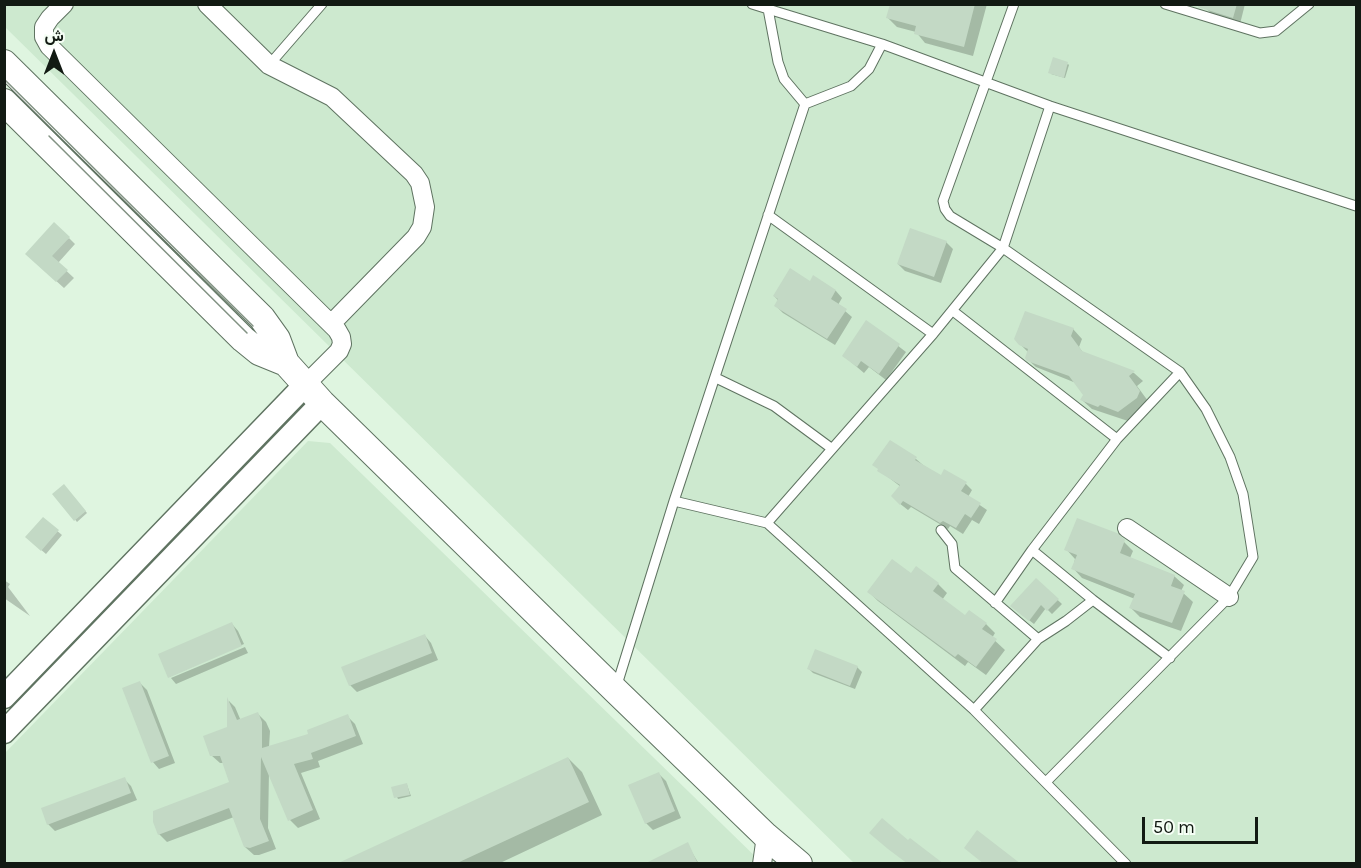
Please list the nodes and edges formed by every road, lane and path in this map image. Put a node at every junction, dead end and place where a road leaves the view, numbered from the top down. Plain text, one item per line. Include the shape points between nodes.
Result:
1 (64, 4) edge
2 (207, 4) edge
3 (322, 4) edge
4 (752, 4) edge
5 (1014, 4) edge
6 (1165, 4) edge
7 (1310, 4) edge
8 (768, 9) junction
9 (882, 44) junction
10 (4, 63) edge
11 (269, 65) junction
12 (985, 82) junction
13 (805, 104) junction
14 (1050, 106) junction
15 (9, 110) edge
16 (1356, 206) edge
17 (768, 215) junction
18 (1003, 248) junction
19 (953, 311) junction
20 (331, 324) junction
21 (933, 334) junction
22 (286, 363) junction
23 (1180, 372) junction
24 (716, 378) junction
25 (314, 394) junction
26 (1117, 439) junction
27 (831, 448) junction
28 (674, 501) junction
29 (767, 523) junction
30 (1128, 528) dead end
31 (941, 530) dead end
32 (1032, 550) junction
33 (1229, 597) junction
34 (1093, 600) junction
35 (995, 603) junction
36 (1038, 639) junction
37 (1170, 658) junction
38 (615, 690) junction
39 (4, 697) edge
40 (974, 710) junction
41 (4, 732) edge
42 (1046, 782) junction
43 (766, 836) junction
44 (762, 864) edge
45 (799, 864) edge
46 (1126, 864) edge

1 - 20 street via 44,27 44,37 50,46
2 - 11 street
3 - 11 lane
4 - 8 lane
5 - 12 lane
6 - 7 lane via 1260,33 1276,31
8 - 9 lane
8 - 13 lane via 784,79
9 - 12 lane
9 - 13 lane via 870,69 851,86
10 - 22 main road via 262,318 277,339
11 - 20 street via 332,97 414,174 423,194 422,228 416,237
12 - 14 lane
12 - 18 lane via 943,201 950,216
13 - 17 lane
14 - 16 lane
14 - 18 lane
15 - 22 main road via 243,339 259,352
17 - 21 lane
17 - 24 lane
18 - 19 lane
18 - 23 lane
19 - 21 lane
19 - 26 lane
20 - 25 street via 342,344
21 - 27 lane
22 - 25 main road
23 - 26 lane
23 - 33 lane via 1206,409 1243,494 1253,557
24 - 27 lane via 774,406
24 - 28 lane
25 - 38 main road
25 - 39 street
25 - 41 street
26 - 32 lane
27 - 29 lane
28 - 29 lane
28 - 38 lane
29 - 40 lane
30 - 33 street
31 - 35 lane via 952,544 955,568
32 - 34 lane
32 - 35 lane
33 - 37 lane
34 - 36 lane
34 - 37 lane
35 - 36 lane
36 - 40 lane
37 - 42 lane
38 - 43 main road
40 - 42 lane
42 - 46 lane
43 - 44 street
43 - 45 main road

